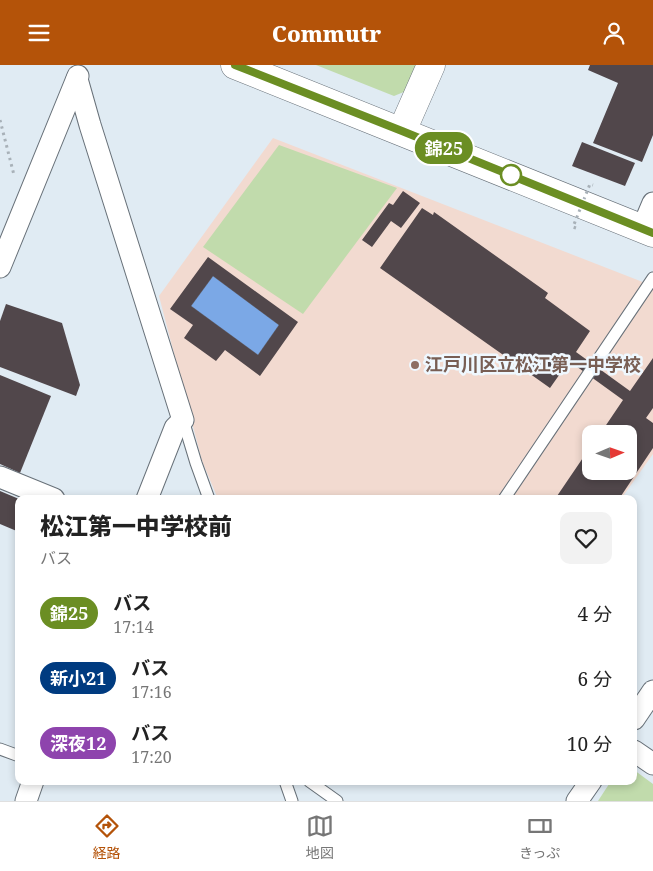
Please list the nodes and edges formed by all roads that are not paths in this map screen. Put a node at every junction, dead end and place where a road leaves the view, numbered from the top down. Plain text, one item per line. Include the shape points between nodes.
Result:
1 (235, 65) edge
2 (431, 65) edge
3 (79, 72) edge
4 (402, 131) junction
5 (653, 203) edge
6 (648, 231) edge
7 (0, 267) edge
8 (653, 278) edge
9 (183, 420) junction
10 (0, 477) edge
11 (44, 495) edge
12 (148, 495) edge
13 (208, 495) edge
14 (507, 495) edge
15 (653, 691) edge
16 (637, 715) edge
17 (0, 749) edge
18 (637, 753) edge
19 (15, 755) edge
20 (653, 764) edge
21 (32, 785) edge
22 (286, 785) edge
23 (315, 785) edge
24 (588, 785) edge
25 (26, 801) edge
26 (292, 801) edge
27 (337, 801) edge
28 (577, 801) edge

1 - 4 main road
2 - 4 main road
3 - 7 street
3 - 9 street via 90,125
4 - 6 main road
5 - 6 street
8 - 14 lane
9 - 12 street via 175,428
9 - 13 lane
10 - 11 street
15 - 16 street
17 - 19 lane
18 - 20 street
21 - 25 street
22 - 26 lane
23 - 27 lane
24 - 28 street

